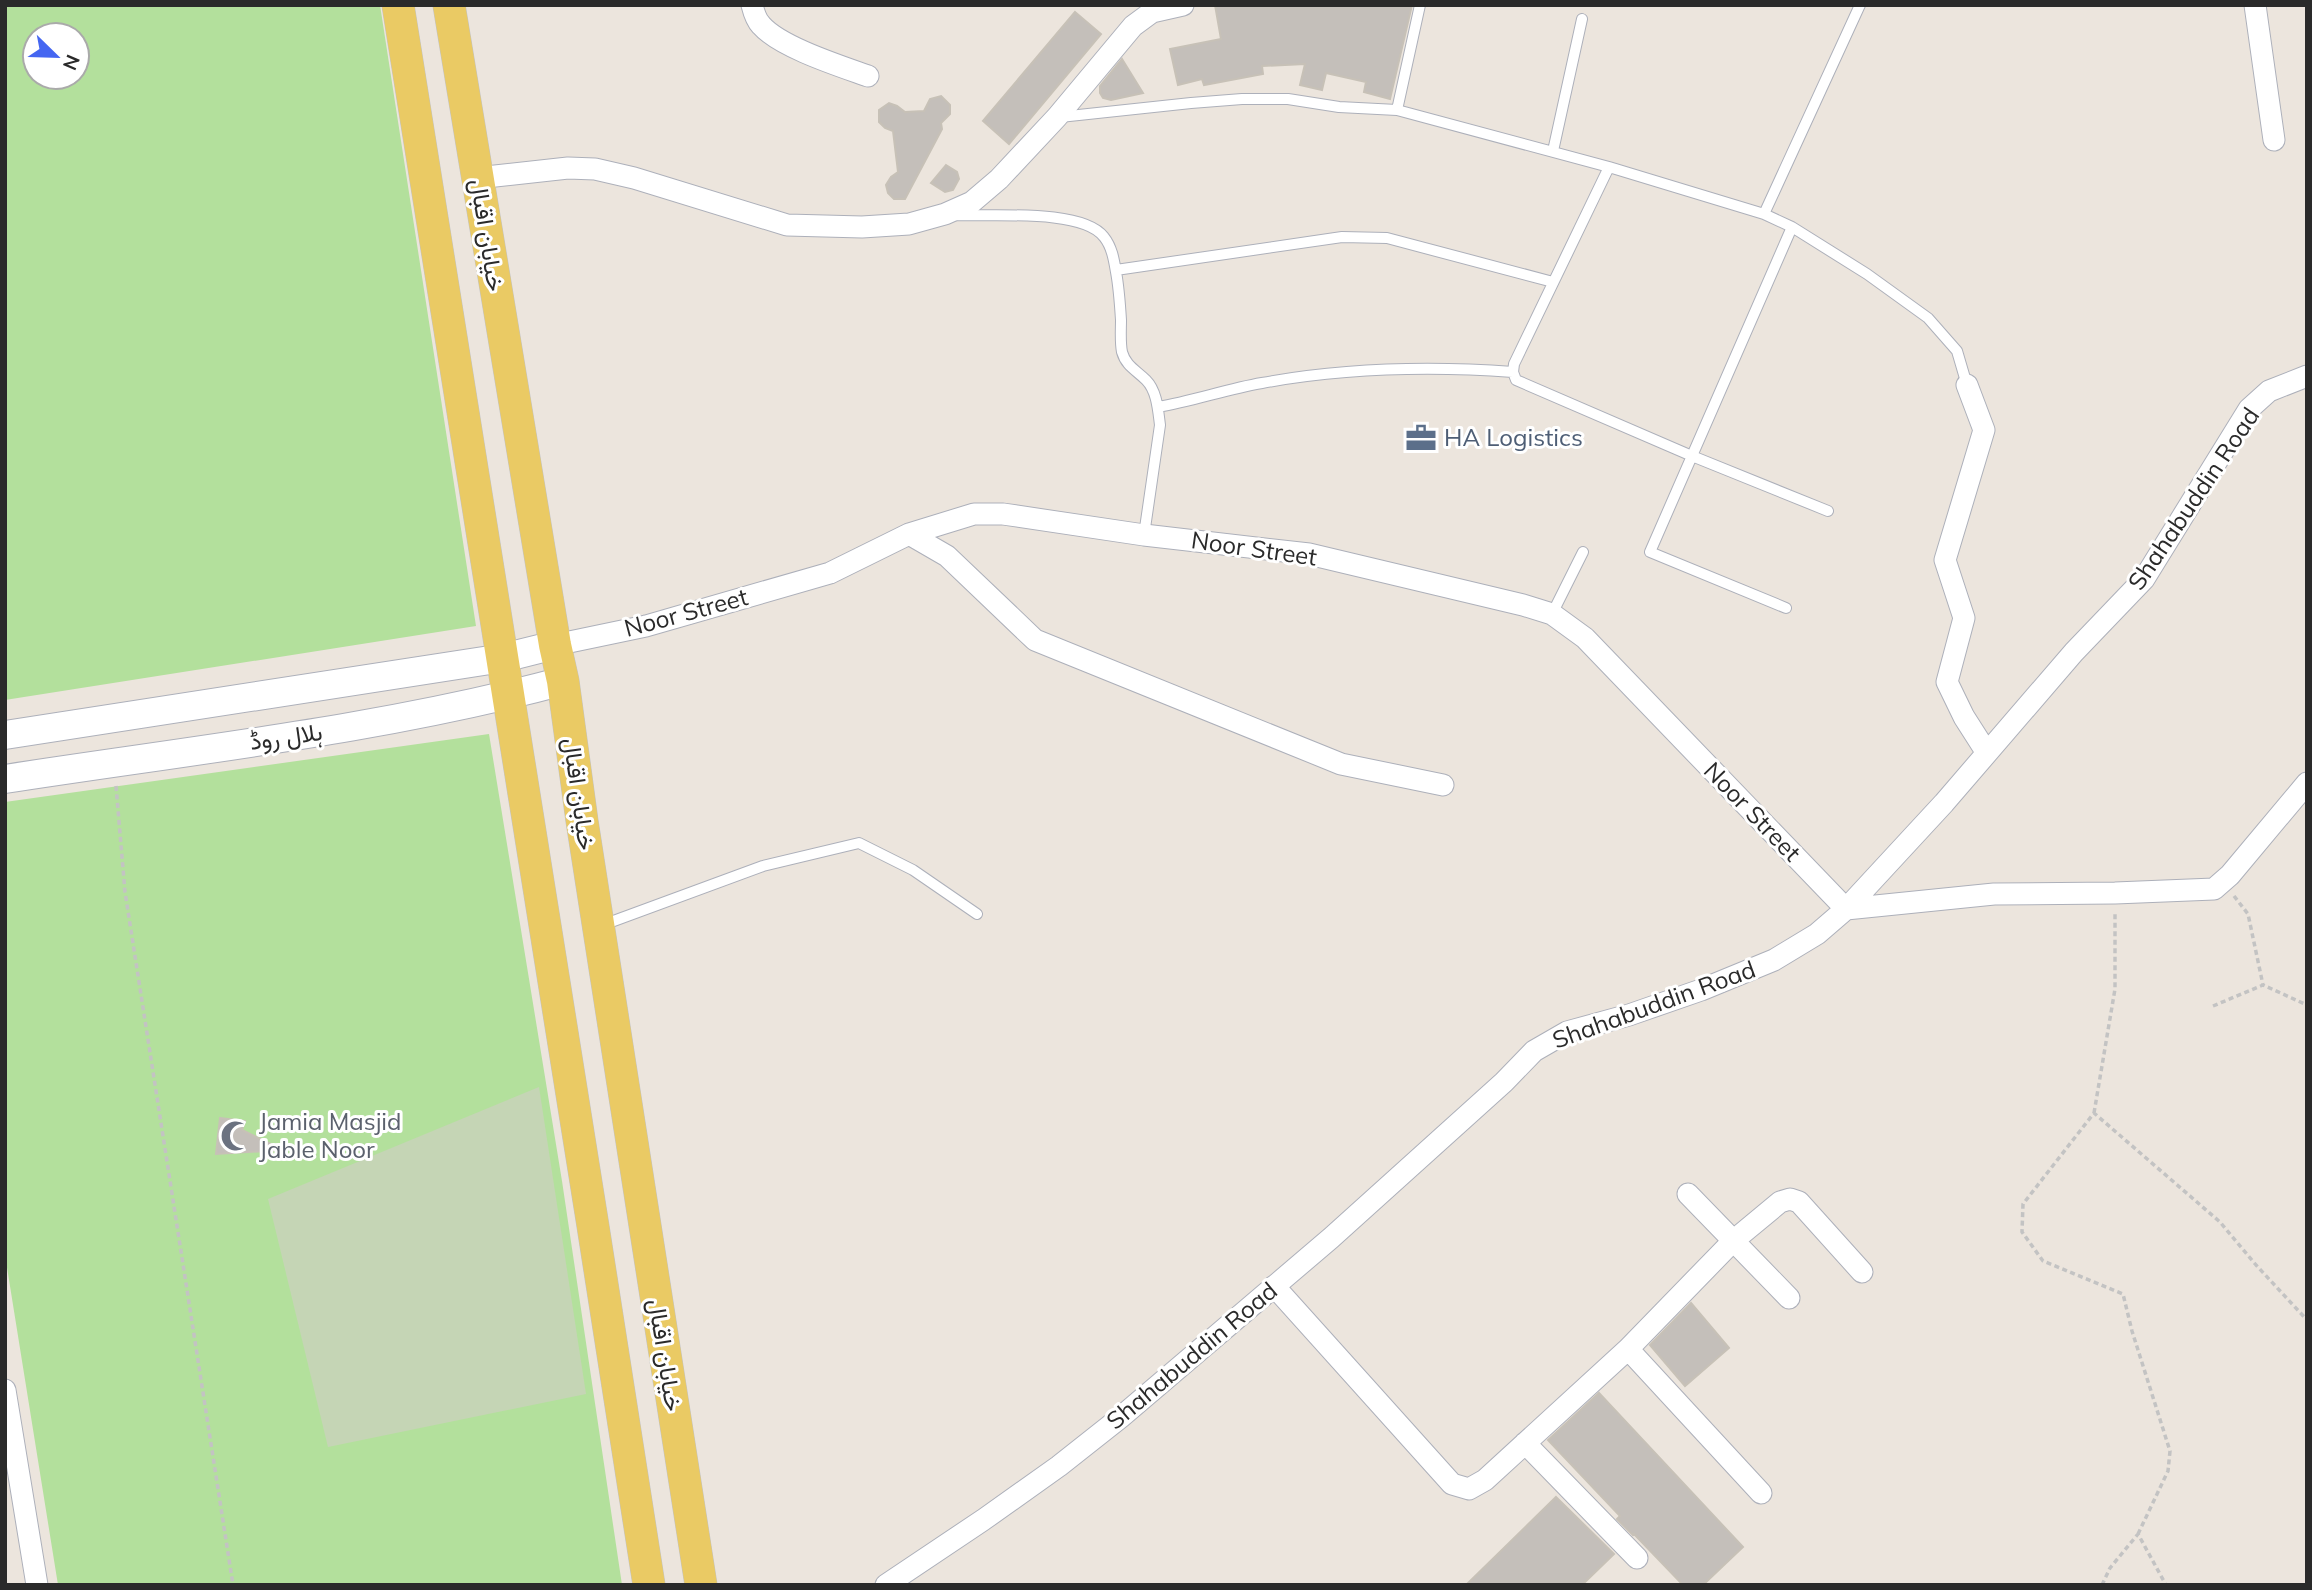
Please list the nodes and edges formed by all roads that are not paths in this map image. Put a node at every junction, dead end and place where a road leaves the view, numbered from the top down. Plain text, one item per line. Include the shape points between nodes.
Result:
1 (398, 5) edge
2 (449, 5) edge
3 (752, 5) edge
4 (1183, 5) edge
5 (1420, 5) edge
6 (1860, 5) edge
7 (2255, 5) edge
8 (1582, 19) dead end
9 (868, 76) dead end
10 (1397, 110) junction
11 (1057, 117) junction
12 (2274, 140) dead end
13 (1553, 151) junction
14 (1609, 167) junction
15 (477, 178) junction
16 (428, 186) junction
17 (945, 214) junction
18 (1764, 214) junction
19 (1792, 226) junction
20 (1116, 270) junction
21 (1553, 282) junction
22 (1513, 372) junction
23 (2306, 377) edge
24 (1967, 385) joint
25 (1158, 407) junction
26 (1692, 456) junction
27 (1828, 511) dead end
28 (909, 534) junction
29 (1144, 535) junction
30 (1583, 552) dead end
31 (1786, 608) dead end
32 (1552, 614) junction
33 (555, 645) junction
34 (503, 658) junction
35 (564, 681) junction
36 (508, 696) junction
37 (5, 735) edge
38 (1987, 753) junction
39 (5, 779) edge
40 (2307, 783) edge
41 (1443, 785) dead end
42 (1846, 909) junction
43 (977, 914) dead end
44 (598, 926) junction
45 (548, 936) junction
46 (1688, 1194) dead end
47 (1733, 1241) junction
48 (1862, 1272) dead end
49 (1274, 1286) junction
50 (1789, 1298) dead end
51 (1628, 1349) junction
52 (5, 1390) edge
53 (1525, 1443) junction
54 (1761, 1493) dead end
55 (1637, 1558) dead end
56 (37, 1585) edge
57 (649, 1585) edge
58 (701, 1585) edge
59 (886, 1585) edge

1 - 16 main road, خیابان اقبال
2 - 15 main road, خیابان اقبال
3 - 9 street via 760,24 774,37
4 - 11 street via 1152,12 1133,26
5 - 10 lane
6 - 18 lane
7 - 12 street
8 - 13 lane
10 - 11 lane via 1242,99
10 - 13 lane
11 - 17 street via 999,179 972,202
13 - 14 lane
14 - 18 lane
14 - 21 lane
15 - 16 main road
15 - 17 street via 595,169 787,225 909,224
15 - 33 main road, خیابان اقبال
16 - 34 main road, خیابان اقبال
17 - 20 lane via 1080,221 1104,237
18 - 19 lane
19 - 24 lane via 1928,318 1957,351
19 - 26 lane
20 - 21 lane via 1342,237 1387,238
20 - 25 lane via 1122,350 1127,364 1146,379
21 - 22 lane
22 - 25 lane via 1452,368 1343,373 1262,383
22 - 26 lane via 1521,383
23 - 38 street, Shahabuddin Road via 2269,391 2249,410 2144,579
24 - 38 street via 1984,430 1945,560 1964,618 1947,682
25 - 29 lane via 1158,449
26 - 27 lane
26 - 31 lane via 1650,552
28 - 29 street, Noor Street via 974,514 1003,514
28 - 33 street, Noor Street via 830,573 646,626
28 - 41 street via 947,556 1035,640 1341,764
29 - 32 street, Noor Street via 1309,554
30 - 32 lane
32 - 42 street, Noor Street via 1584,638
33 - 34 street, ہلال روڈ
33 - 35 main road, خیابان اقبال
34 - 36 main road, خیابان اقبال
34 - 37 street, ہلال روڈ
35 - 36 street, ہلال روڈ
35 - 44 main road, خیابان اقبال
36 - 39 street, ہلال روڈ via 348,728
36 - 45 main road, خیابان اقبال
38 - 42 street, Shahabuddin Road
40 - 42 street via 2214,889 1994,894
42 - 49 street, Shahabuddin Road via 1817,934 1774,960 1665,1002 1567,1032 1534,1051
43 - 44 lane via 913,870 859,843 763,866
44 - 45 main road
44 - 58 main road, خیابان اقبال
45 - 57 main road, خیابان اقبال
46 - 47 street
47 - 48 street via 1780,1202 1790,1199 1800,1202
47 - 50 street
47 - 51 street
49 - 53 street via 1452,1484 1469,1489
49 - 59 street, Shahabuddin Road via 1059,1466
51 - 53 street
51 - 54 street
52 - 56 street
53 - 55 street

